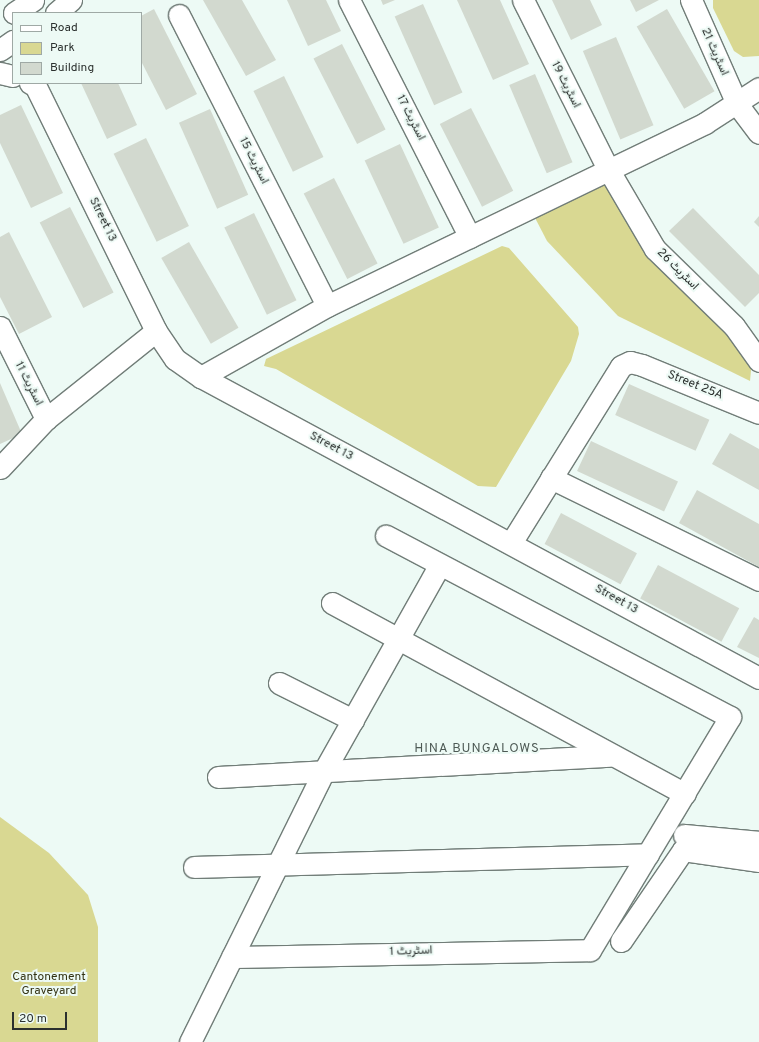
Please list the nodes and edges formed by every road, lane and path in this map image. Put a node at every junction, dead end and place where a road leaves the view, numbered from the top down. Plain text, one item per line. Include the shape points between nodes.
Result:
1 (33, 0) edge
2 (70, 0) edge
3 (349, 0) edge
4 (523, 0) edge
5 (691, 0) edge
6 (13, 12) edge
7 (57, 12) edge
8 (179, 15) dead end
9 (12, 43) edge
10 (0, 50) edge
11 (0, 73) edge
12 (12, 76) edge
13 (34, 84) edge
14 (759, 88) edge
15 (737, 104) junction
16 (759, 133) edge
17 (608, 169) junction
18 (470, 237) junction
19 (327, 306) junction
20 (0, 327) edge
21 (156, 331) junction
22 (759, 361) edge
23 (201, 377) junction
24 (759, 413) edge
25 (46, 419) junction
26 (3, 463) edge
27 (551, 478) junction
28 (386, 536) dead end
29 (511, 543) junction
30 (439, 566) junction
31 (759, 580) edge
32 (332, 603) dead end
33 (397, 641) junction
34 (759, 678) edge
35 (279, 683) dead end
36 (353, 720) junction
37 (610, 756) junction
38 (324, 771) junction
39 (218, 777) dead end
40 (685, 794) junction
41 (684, 835) dead end
42 (759, 842) edge
43 (648, 854) junction
44 (759, 862) edge
45 (277, 863) junction
46 (194, 867) dead end
47 (620, 941) dead end
48 (232, 957) junction
49 (190, 1042) edge

1 - 6 street
2 - 7 street
3 - 18 street, اسٹریٹ 17
4 - 17 street, اسٹریٹ 19
5 - 15 street, اسٹریٹ 21
8 - 19 street, اسٹریٹ 15
9 - 10 street
11 - 12 street
13 - 21 street, Street 13
14 - 15 street
15 - 16 street, اسٹریٹ 21
15 - 17 street
17 - 18 street
17 - 22 street, اسٹریٹ 26 via 656,249 734,326
18 - 19 street
19 - 23 street
20 - 25 street, اسٹریٹ 11
21 - 23 street, Street 13 via 175,359
21 - 25 street
23 - 29 street, Street 13
24 - 27 street, Street 25A via 630,362 621,366
25 - 26 street
27 - 29 street
27 - 31 street
28 - 30 street
29 - 34 street, Street 13
30 - 33 street
30 - 40 street via 730,717
32 - 33 street
33 - 36 street
33 - 37 street
35 - 36 street
36 - 38 street
37 - 38 street
37 - 40 street
38 - 39 street
38 - 45 street
40 - 43 street
41 - 42 street
43 - 45 street
43 - 48 street, اسٹریٹ 1 via 590,950
44 - 47 street via 683,850
45 - 46 street
45 - 48 street
48 - 49 street

